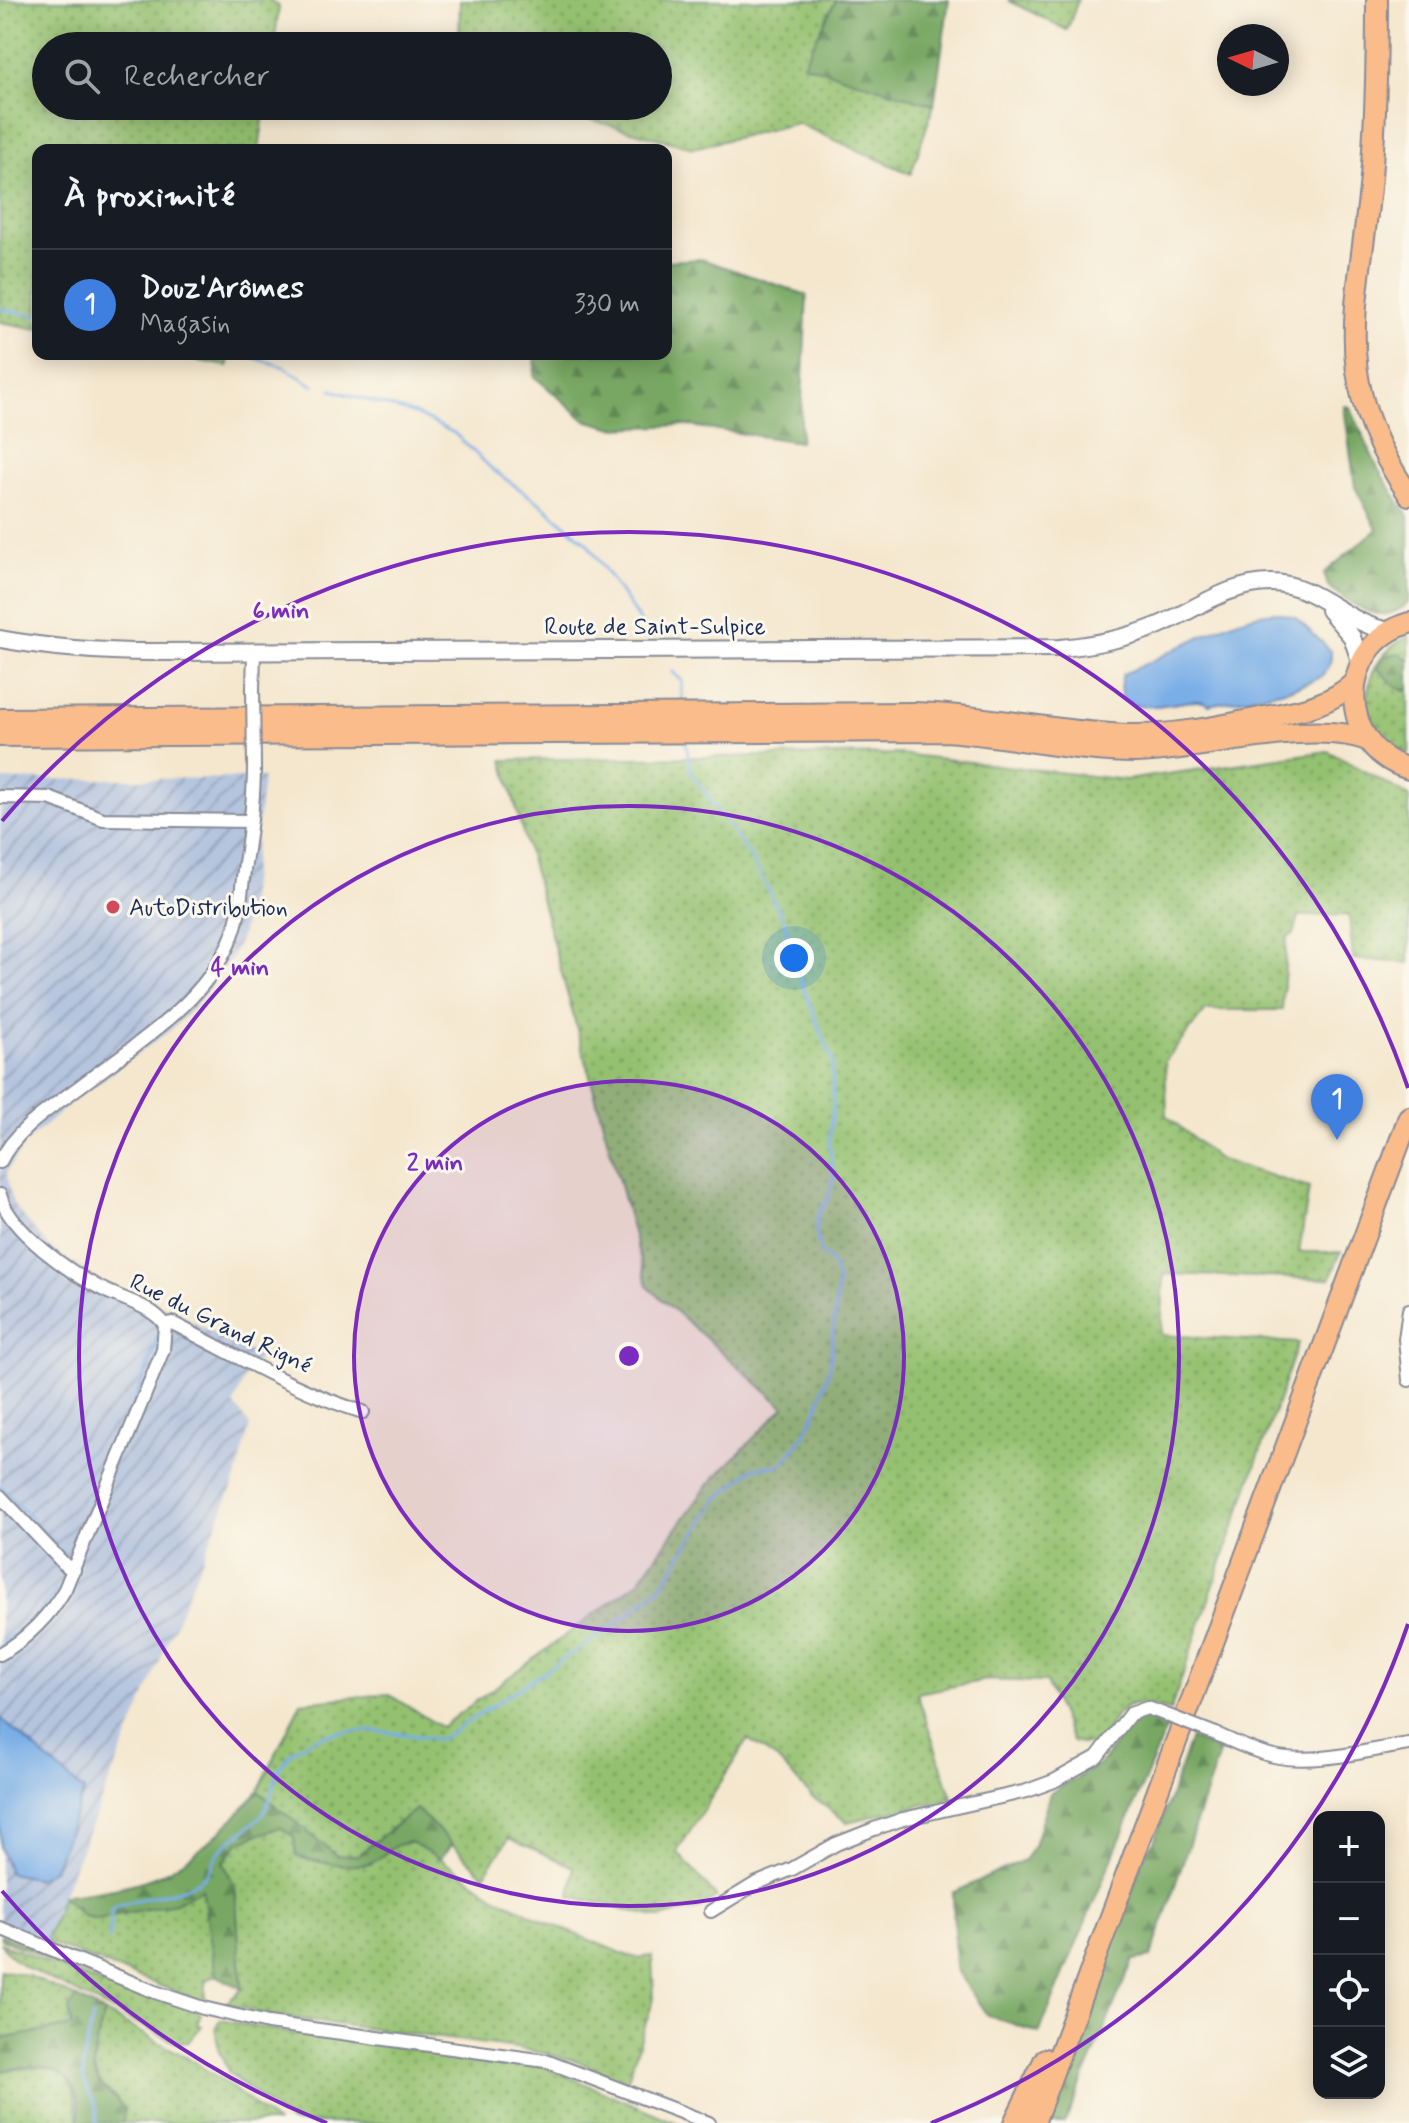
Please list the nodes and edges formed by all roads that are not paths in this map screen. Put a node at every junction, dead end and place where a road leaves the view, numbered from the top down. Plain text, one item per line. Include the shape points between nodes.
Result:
1 (1377, 0) edge
2 (1409, 495) edge
3 (1299, 588) junction
4 (1400, 627) edge
5 (0, 639) edge
6 (254, 652) junction
7 (1358, 673) junction
8 (0, 719) edge
9 (685, 723) junction
10 (0, 736) edge
11 (1368, 740) junction
12 (1408, 770) edge
13 (0, 797) edge
14 (251, 821) junction
15 (1409, 1117) edge
16 (0, 1162) edge
17 (0, 1195) edge
18 (1409, 1310) edge
19 (165, 1325) junction
20 (1409, 1380) edge
21 (363, 1412) dead end
22 (0, 1496) edge
23 (74, 1570) junction
24 (0, 1654) edge
25 (1409, 1744) edge
26 (711, 1911) dead end
27 (0, 1928) edge
28 (1104, 1933) junction
29 (709, 2123) edge
30 (1014, 2123) edge
31 (1034, 2123) edge

1 - 2 main road via 1371,176 1353,337 1367,417
3 - 4 street, Route de Saint-Sulpice via 1365,625
3 - 6 street, Route de Saint-Sulpice via 1251,584 1127,637 1060,648
3 - 7 street via 1352,637
4 - 7 main road via 1373,645
5 - 6 street, Route de Saint-Sulpice via 103,652
6 - 14 street, bridge
7 - 9 main road via 1332,700 1310,707 1157,734 1089,732 946,714
7 - 11 main road via 1355,712
8 - 9 main road
9 - 10 main road
9 - 11 main road via 945,731 1131,752 1312,733
11 - 12 main road
13 - 14 street via 49,798 103,819
14 - 16 street via 236,920 206,978 164,1022 18,1136
15 - 28 main road
17 - 19 street, Rue du Grand Rigné via 26,1235 101,1289
18 - 20 street
19 - 21 street, Rue du Grand Rigné via 172,1323 337,1405
19 - 23 street via 163,1350
22 - 23 street
23 - 24 street via 59,1600
25 - 26 street, bridge via 1285,1757 1147,1708 1130,1714 1097,1757 1054,1781 874,1829 755,1884
27 - 29 street via 203,2008 268,2023 546,2061
28 - 30 main road via 1087,1959
28 - 31 main road

